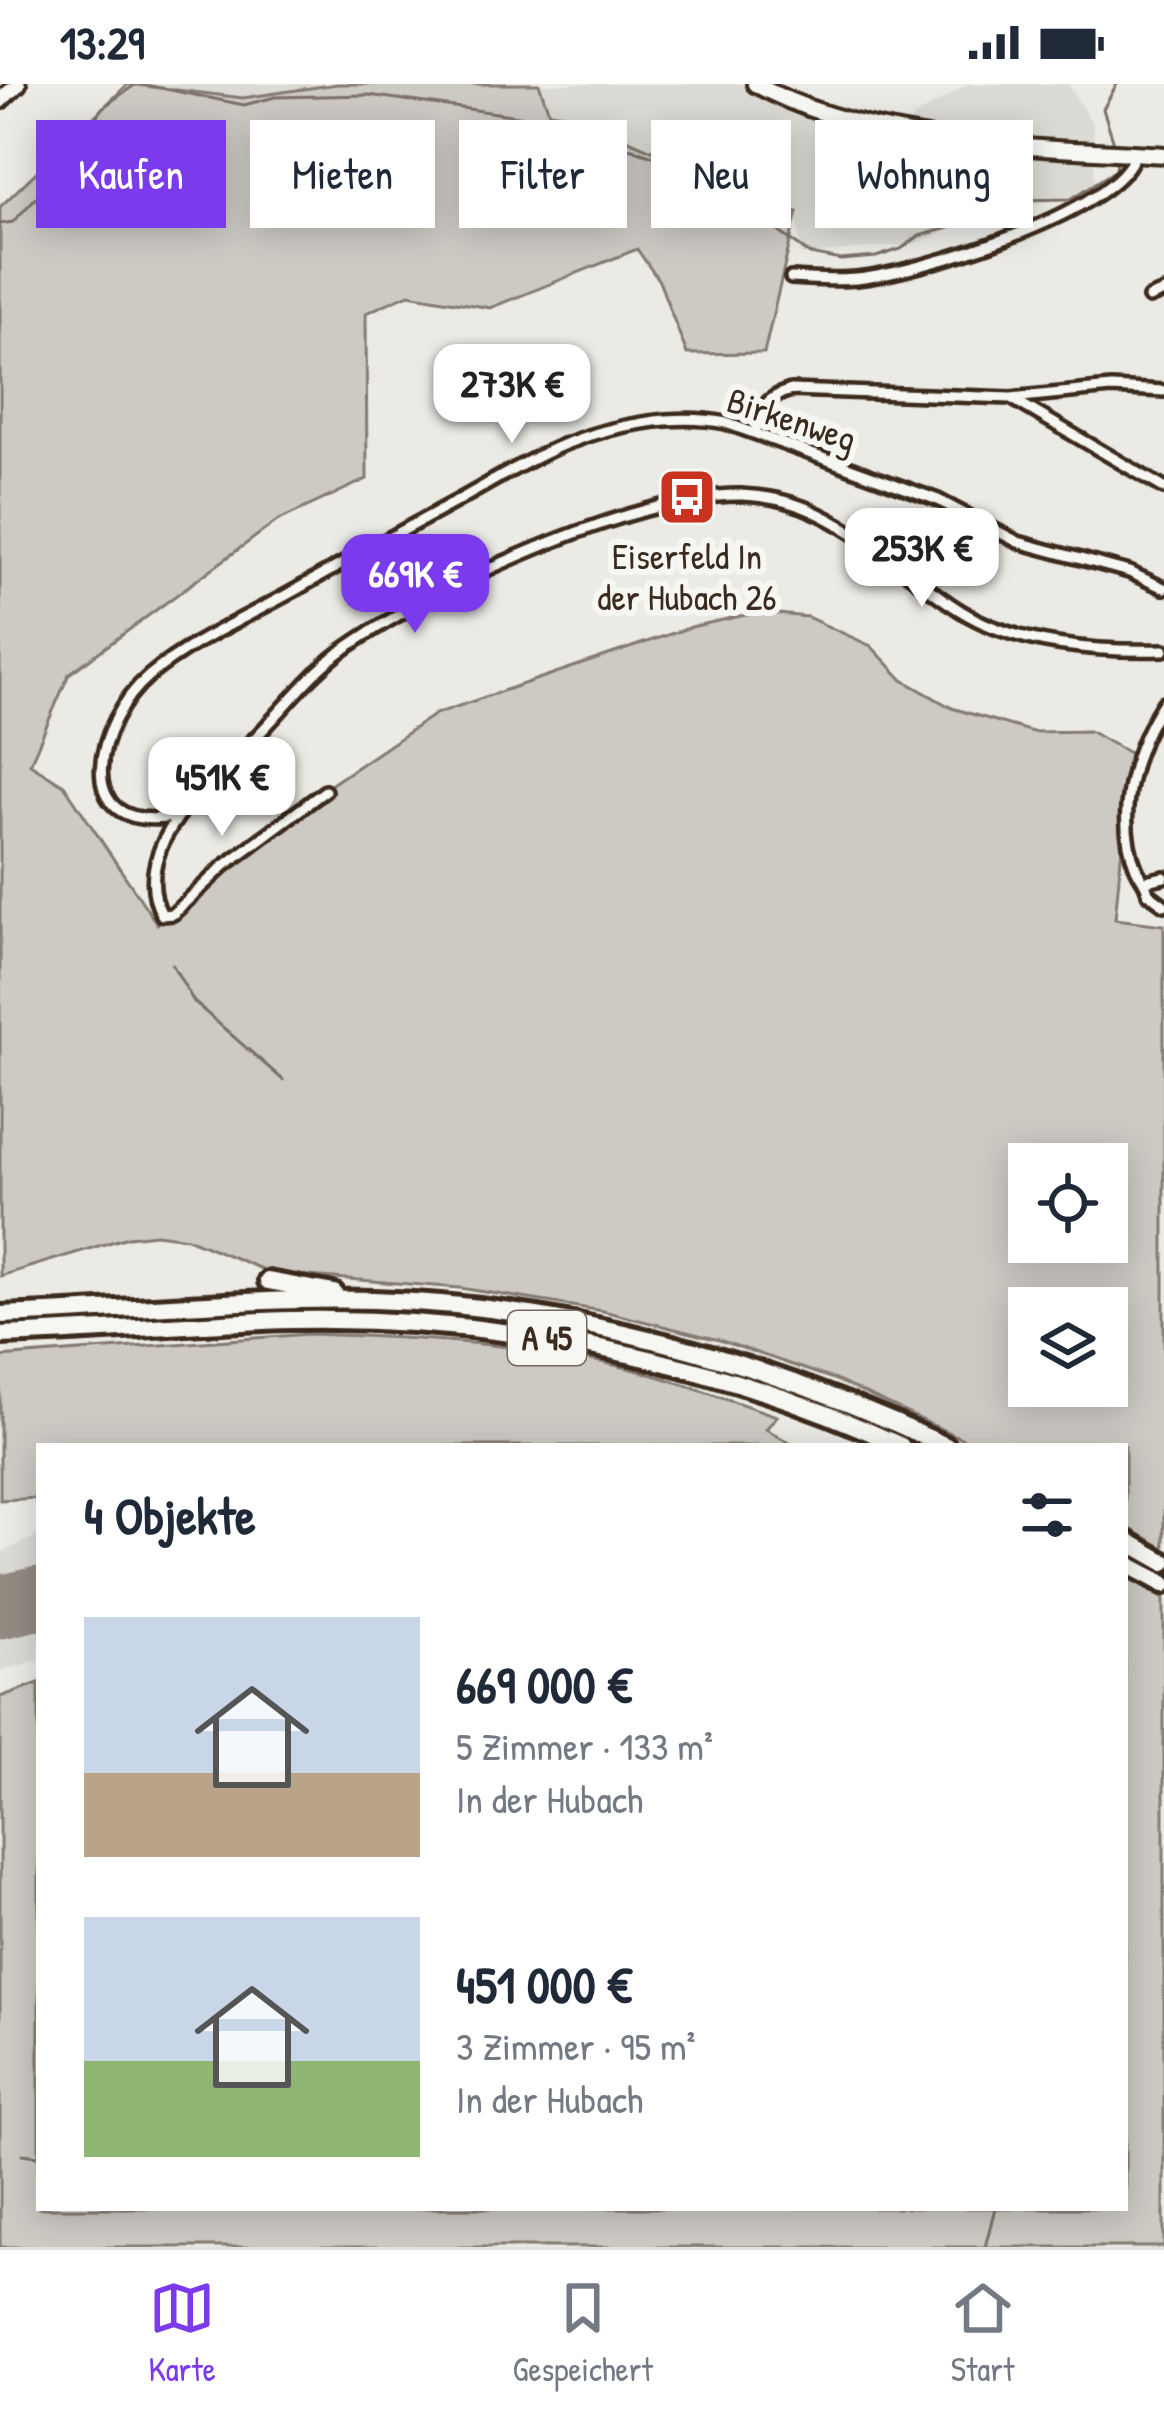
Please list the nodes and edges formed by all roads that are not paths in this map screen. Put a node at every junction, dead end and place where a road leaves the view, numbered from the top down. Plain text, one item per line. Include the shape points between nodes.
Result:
1 (18, 84) edge
2 (755, 84) edge
3 (0, 101) edge
4 (1122, 152) junction
5 (1164, 155) edge
6 (791, 278) dead end
7 (1164, 292) edge
8 (1149, 298) dead end
9 (1164, 392) edge
10 (1011, 398) junction
11 (756, 432) junction
12 (1164, 488) edge
13 (1164, 588) edge
14 (1164, 650) edge
15 (1164, 702) edge
16 (325, 791) dead end
17 (173, 817) junction
18 (1164, 877) edge
19 (1146, 881) junction
20 (1164, 904) edge
21 (268, 1281) dead end
22 (376, 1300) junction
23 (0, 1315) edge
24 (0, 1338) edge
25 (893, 1443) edge
26 (939, 1443) edge
27 (1128, 1542) edge
28 (1164, 1562) edge
29 (1128, 1565) edge
30 (1164, 1584) edge

1 - 3 main road
2 - 4 main road via 878,128
4 - 5 main road
4 - 6 street via 1126,173 1082,206 1013,235 860,279
7 - 8 street
9 - 10 street via 1111,388
10 - 11 street via 791,390 764,404
10 - 12 street
11 - 13 street, Birkenweg via 938,500 1018,542
11 - 17 street, Birkenweg via 695,417 566,444 178,656 127,702 106,733 100,766 105,792 124,813
14 - 17 street via 1000,629 819,514 785,500 717,496 541,546 345,649
15 - 19 street via 1129,792 1127,823
16 - 17 street via 168,916 156,889
18 - 19 street
19 - 20 street
21 - 22 highway
22 - 23 highway, A 45
22 - 26 highway, A 45 via 524,1314 661,1342 832,1396
24 - 25 highway, A 45 via 293,1320 503,1331 752,1388
27 - 28 highway
29 - 30 highway

